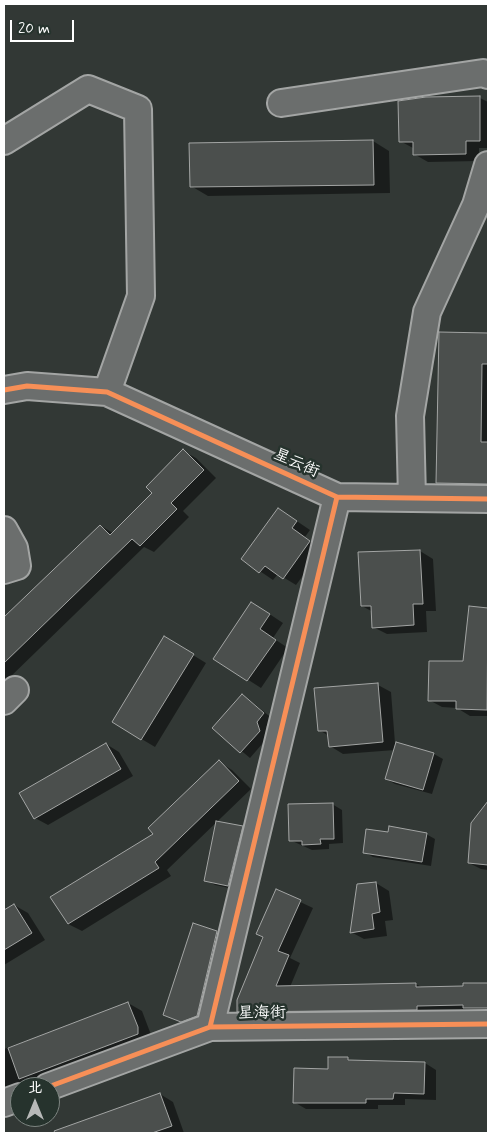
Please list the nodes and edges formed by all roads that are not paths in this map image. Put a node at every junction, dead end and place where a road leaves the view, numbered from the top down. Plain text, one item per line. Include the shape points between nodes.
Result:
1 (488, 76) edge
2 (281, 103) dead end
3 (4, 140) edge
4 (488, 165) edge
5 (4, 390) edge
6 (107, 392) junction
7 (337, 497) junction
8 (412, 498) junction
9 (488, 499) edge
10 (4, 530) edge
11 (4, 570) edge
12 (488, 1024) edge
13 (210, 1027) junction
14 (60, 1083) edge

1 - 2 street via 483,73
3 - 6 street via 88,89 138,109 142,296
4 - 8 street via 476,205 427,312 410,416
5 - 6 street via 27,386
6 - 7 street, 星云街
7 - 8 street, 星云街
7 - 13 street
8 - 9 street, 星云街
10 - 11 street via 14,548 17,566
12 - 13 street, 星海街
13 - 14 street, 星海街

